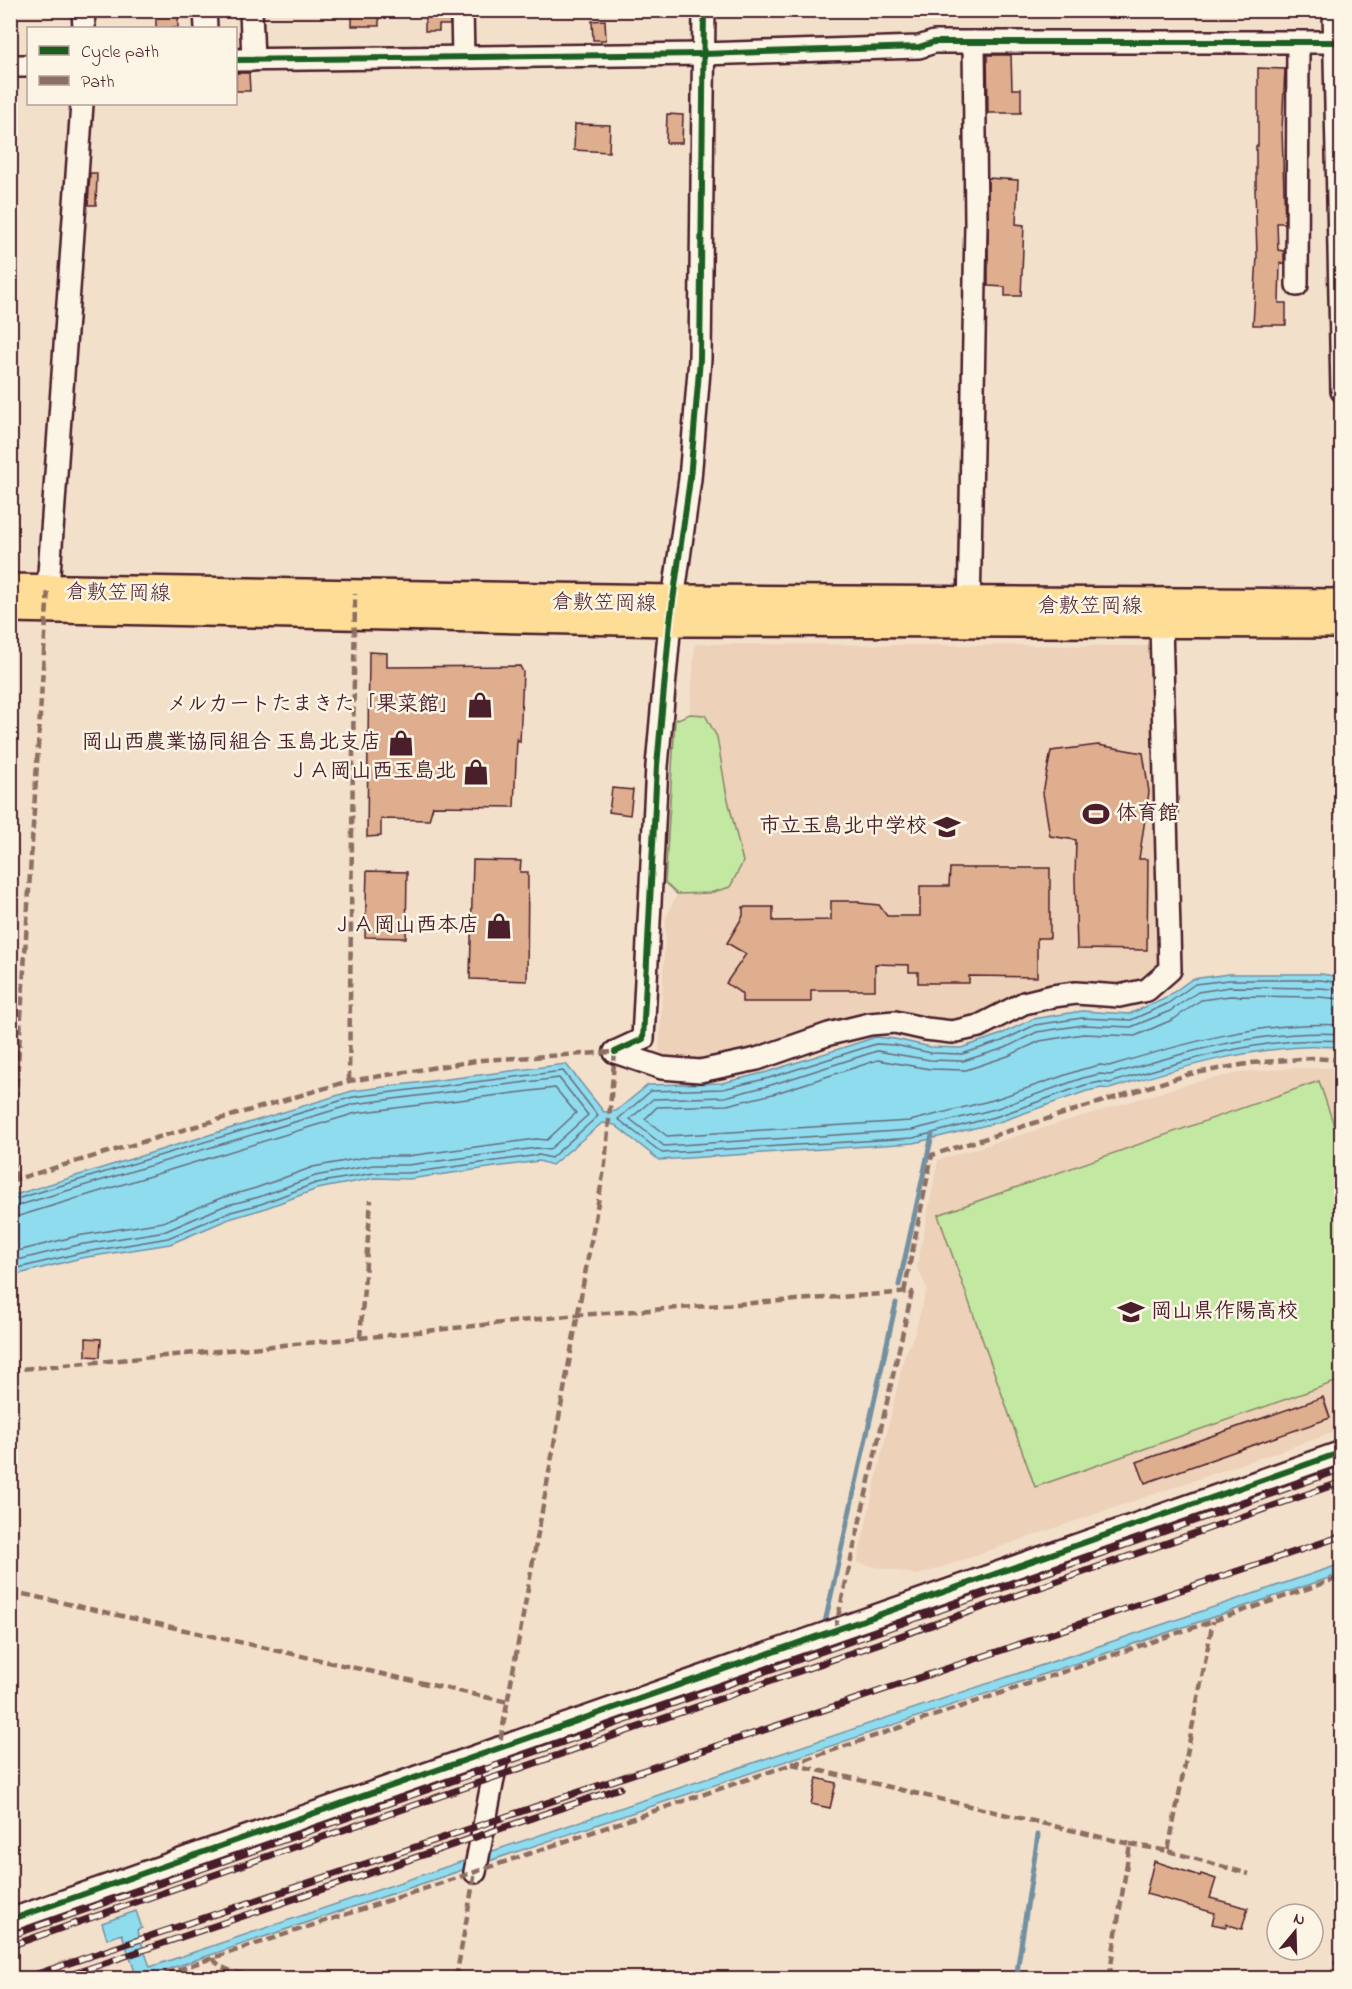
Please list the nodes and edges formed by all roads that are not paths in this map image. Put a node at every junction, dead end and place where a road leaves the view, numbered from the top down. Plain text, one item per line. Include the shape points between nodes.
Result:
1 (83, 10) edge
2 (205, 10) edge
3 (251, 10) edge
4 (462, 10) edge
5 (704, 10) edge
6 (1334, 10) edge
7 (84, 27) edge
8 (206, 27) edge
9 (974, 42) junction
10 (1298, 42) junction
11 (1338, 42) edge
12 (703, 54) junction
13 (463, 57) junction
14 (244, 60) edge
15 (10, 66) edge
16 (27, 66) edge
17 (82, 105) edge
18 (1297, 285) dead end
19 (1341, 391) edge
20 (10, 588) edge
21 (48, 588) junction
22 (1341, 603) edge
23 (10, 608) edge
24 (672, 611) junction
25 (969, 612) junction
26 (1164, 613) junction
27 (1341, 624) edge
28 (1341, 1452) edge
29 (499, 1748) junction
30 (476, 1864) dead end
31 (10, 1920) edge

1 - 7 street
2 - 8 street
3 - 14 street
4 - 13 street
5 - 12 street
6 - 11 street
9 - 10 street
9 - 12 street
9 - 25 street via 976,224
10 - 11 street
10 - 18 street
11 - 19 street
12 - 13 street
12 - 24 street via 700,359 690,478
13 - 14 street
15 - 16 street
17 - 21 street
20 - 21 main road, 倉敷笠岡線
21 - 24 main road, 倉敷笠岡線
22 - 26 main road, 倉敷笠岡線
23 - 24 main road, 倉敷笠岡線
24 - 25 main road, 倉敷笠岡線
24 - 26 street via 657,766 644,1039 615,1052 662,1068 700,1071 757,1059 870,1024 895,1022 952,1032 979,1026 1024,1003 1053,996 1119,996 1147,990 1170,970
25 - 26 main road, 倉敷笠岡線
26 - 27 main road, 倉敷笠岡線
28 - 29 street
29 - 30 street
29 - 31 street

